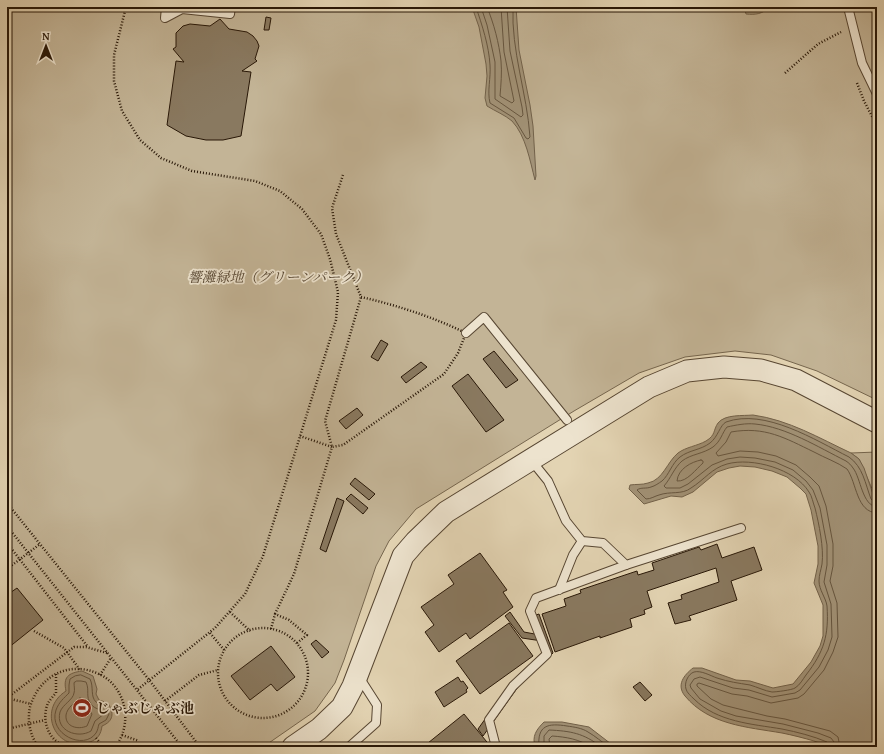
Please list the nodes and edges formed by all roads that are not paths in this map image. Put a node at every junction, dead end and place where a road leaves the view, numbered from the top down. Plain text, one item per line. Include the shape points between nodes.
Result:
1 (166, 7) edge
2 (231, 7) edge
3 (848, 7) edge
4 (877, 94) edge
5 (466, 333) road end
6 (567, 420) dead end
7 (877, 422) edge
8 (531, 460) junction
9 (740, 528) dead end
10 (582, 541) junction
11 (626, 565) junction
12 (559, 590) junction
13 (358, 675) junction
14 (294, 747) edge
15 (349, 747) edge
16 (496, 747) edge

1 - 2 lane via 165,18 182,9 230,14
3 - 4 lane via 862,63
5 - 6 lane via 484,317
7 - 8 street via 796,380 761,370 724,367 687,371 649,387
8 - 10 lane via 548,481 566,521
8 - 13 street via 446,512 403,556
9 - 11 lane
10 - 11 lane via 603,543
10 - 12 lane via 573,555
11 - 12 lane
12 - 16 lane via 536,598 530,611 547,654 513,686 489,720
13 - 14 street via 342,707 319,730
13 - 15 lane via 377,705 376,723

